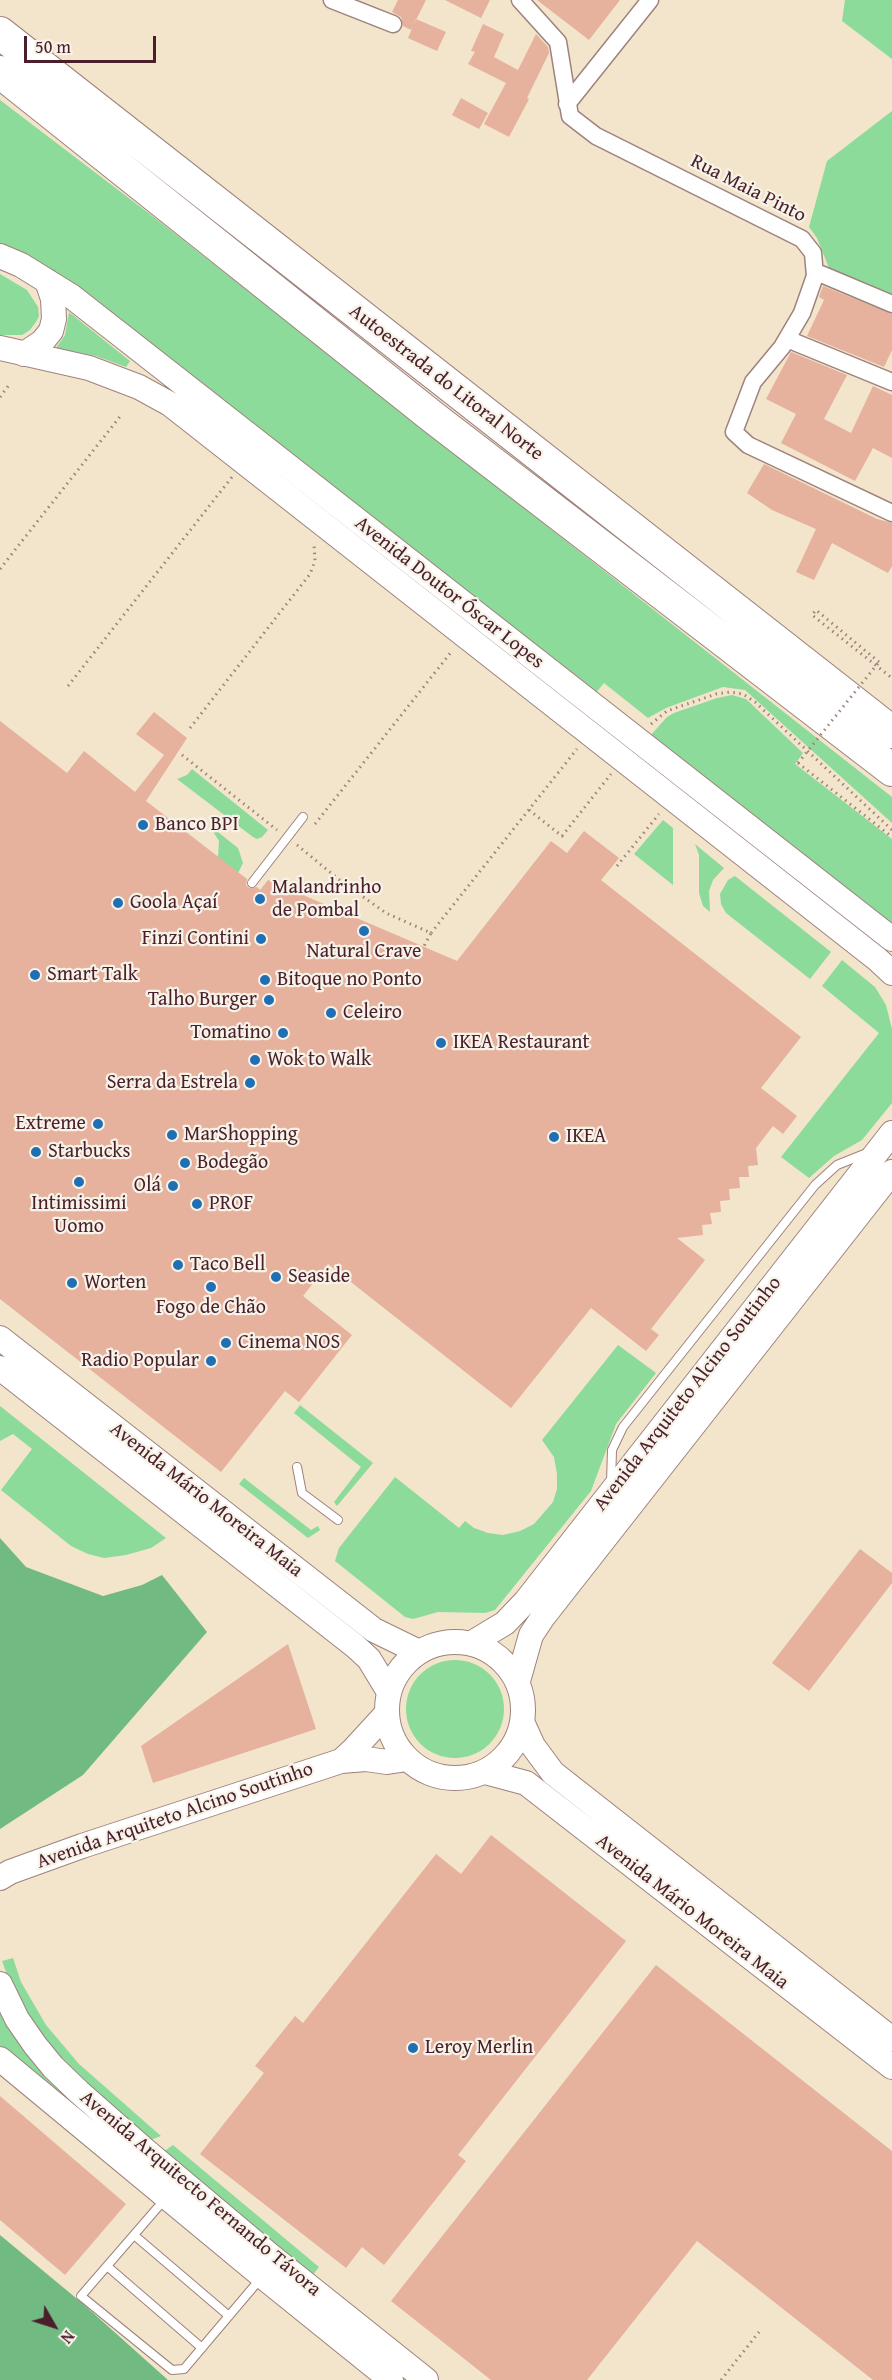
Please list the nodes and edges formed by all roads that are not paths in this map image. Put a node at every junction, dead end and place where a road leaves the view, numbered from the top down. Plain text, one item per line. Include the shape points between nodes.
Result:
1 (332, 0) edge
2 (520, 0) edge
3 (650, 0) edge
4 (393, 24) dead end
5 (0, 33) edge
6 (0, 72) edge
7 (567, 104) junction
8 (0, 256) edge
9 (815, 276) junction
10 (47, 281) junction
11 (892, 304) edge
12 (787, 339) junction
13 (0, 348) edge
14 (24, 354) junction
15 (892, 382) edge
16 (892, 513) edge
17 (892, 732) edge
18 (892, 770) edge
19 (303, 817) dead end
20 (252, 884) dead end
21 (892, 939) edge
22 (892, 973) edge
23 (887, 1140) edge
24 (892, 1172) edge
25 (0, 1338) edge
26 (0, 1368) edge
27 (297, 1467) dead end
28 (338, 1520) dead end
29 (472, 1643) junction
30 (418, 1652) junction
31 (518, 1682) junction
32 (388, 1702) junction
33 (523, 1724) junction
34 (407, 1759) junction
35 (341, 1761) junction
36 (485, 1772) junction
37 (3, 1874) edge
38 (0, 1984) edge
39 (892, 2039) edge
40 (0, 2059) edge
41 (892, 2067) edge
42 (167, 2197) junction
43 (134, 2235) junction
44 (107, 2266) junction
45 (262, 2276) junction
46 (229, 2316) junction
47 (202, 2348) junction
48 (392, 2380) edge
49 (426, 2380) edge

1 - 4 street
2 - 7 street, Rua Maia Pinto via 558,42
3 - 7 street
5 - 17 highway, Autoestrada do Litoral Norte
6 - 18 highway, Autoestrada do Litoral Norte via 434,417
7 - 9 street, Rua Maia Pinto via 570,116 596,136 802,239 813,253
8 - 10 main road, Avenida Doutor Óscar Lopes
9 - 11 street via 821,274
9 - 12 street via 802,313
10 - 14 main road via 54,319 51,331
10 - 21 main road, Avenida Doutor Óscar Lopes
12 - 15 street
12 - 16 street via 753,382 734,432 748,445
13 - 14 main road, Avenida Doutor Óscar Lopes
14 - 22 main road, Avenida Doutor Óscar Lopes via 89,368 171,404
19 - 20 lane
23 - 29 main road, Avenida Arquiteto Alcino Soutinho via 526,1601 505,1623
24 - 31 main road, Avenida Arquiteto Alcino Soutinho via 543,1617 531,1635
25 - 30 main road, Avenida Mário Moreira Maia via 374,1630
26 - 32 main road, Avenida Mário Moreira Maia via 355,1646 369,1659
27 - 28 lane via 302,1493
29 - 30 main road via 454,1641
29 - 31 main road via 507,1664
30 - 32 main road via 396,1676
31 - 33 main road
32 - 34 main road via 393,1738
32 - 35 main road, Avenida Arquiteto Alcino Soutinho
33 - 36 main road via 509,1753
33 - 39 main road, Avenida Mário Moreira Maia via 553,1773
34 - 35 main road, Avenida Arquiteto Alcino Soutinho
34 - 36 main road via 426,1772 445,1778
35 - 37 main road, Avenida Arquiteto Alcino Soutinho
36 - 41 main road, Avenida Mário Moreira Maia via 526,1783
38 - 49 main road, Avenida Arquitecto Fernando Távora via 35,2045 79,2092 272,2257
40 - 42 main road, Avenida Arquitecto Fernando Távora
42 - 43 lane
42 - 45 main road, Avenida Arquitecto Fernando Távora
43 - 44 lane
43 - 46 lane
44 - 47 lane
44 - 47 lane via 81,2296 172,2370 184,2369
45 - 46 lane
45 - 48 main road, Avenida Arquitecto Fernando Távora
46 - 47 lane

